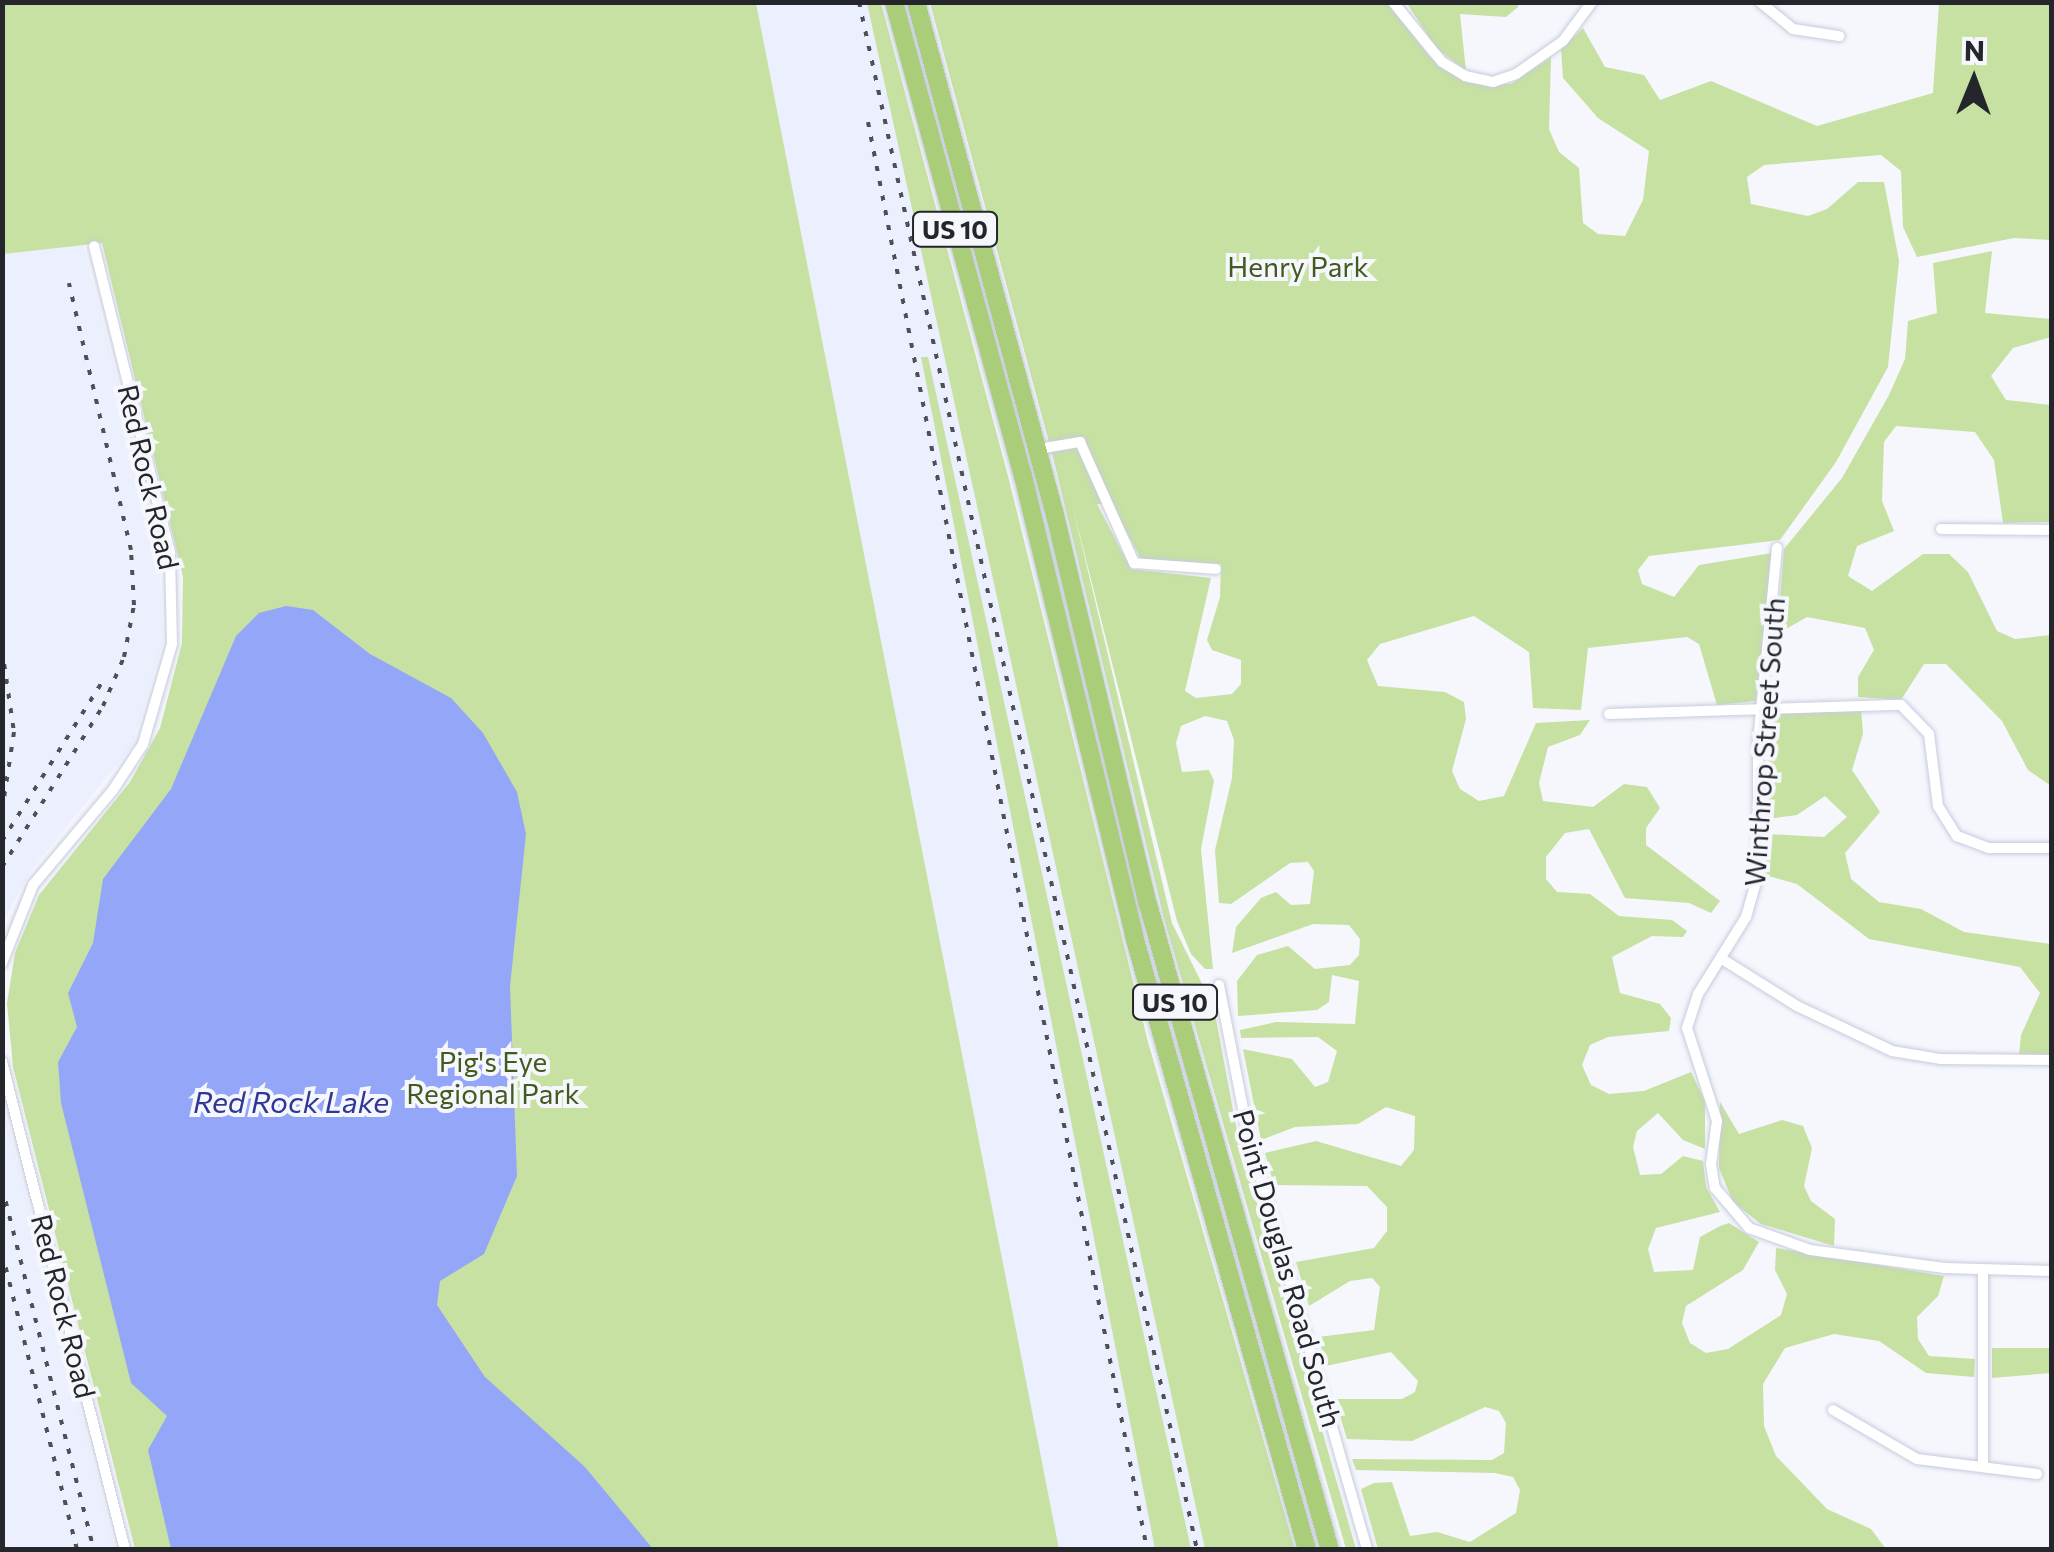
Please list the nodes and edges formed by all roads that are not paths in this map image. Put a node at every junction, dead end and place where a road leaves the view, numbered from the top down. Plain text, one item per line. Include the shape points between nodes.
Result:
1 (894, 2) edge
2 (916, 2) edge
3 (1393, 2) edge
4 (1592, 2) edge
5 (1760, 2) edge
6 (1839, 36) dead end
7 (94, 246) dead end
8 (1038, 449) junction
9 (1941, 530) dead end
10 (2052, 530) edge
11 (1777, 548) dead end
12 (1216, 569) dead end
13 (1763, 706) junction
14 (1608, 714) dead end
15 (2052, 848) edge
16 (1722, 959) junction
17 (2, 963) edge
18 (1219, 985) dead end
19 (2052, 1060) edge
20 (2, 1062) edge
21 (1983, 1270) junction
22 (2052, 1271) edge
23 (1833, 1410) dead end
24 (1982, 1467) junction
25 (2036, 1474) dead end
26 (125, 1550) edge
27 (1308, 1550) edge
28 (1330, 1550) edge
29 (1367, 1550) edge

1 - 27 highway, US 10 via 1018,455 1134,936
2 - 8 highway, US 10
3 - 4 street via 1447,66 1493,82 1563,41
5 - 6 street via 1793,29
7 - 17 street, Red Rock Road via 170,553 172,644 143,744 32,885
8 - 12 street via 1080,442 1134,564
8 - 28 highway, US 10 via 1148,904
9 - 10 street
11 - 13 street, Winthrop Street South
13 - 14 street
13 - 15 street via 1906,707 1932,742 1938,806 1957,836 1989,848
13 - 16 street, Winthrop Street South via 1758,875 1746,917
16 - 19 street via 1797,1006 1892,1052 1941,1060
16 - 21 street, Winthrop Street South via 1694,1003 1687,1028 1718,1122 1712,1179 1737,1220 1778,1241 1851,1258
18 - 29 street, Point Douglas Road South via 1248,1134
20 - 26 street, Red Rock Road
21 - 22 street, Winthrop Street South
21 - 24 street
23 - 24 street via 1911,1457
24 - 25 street

